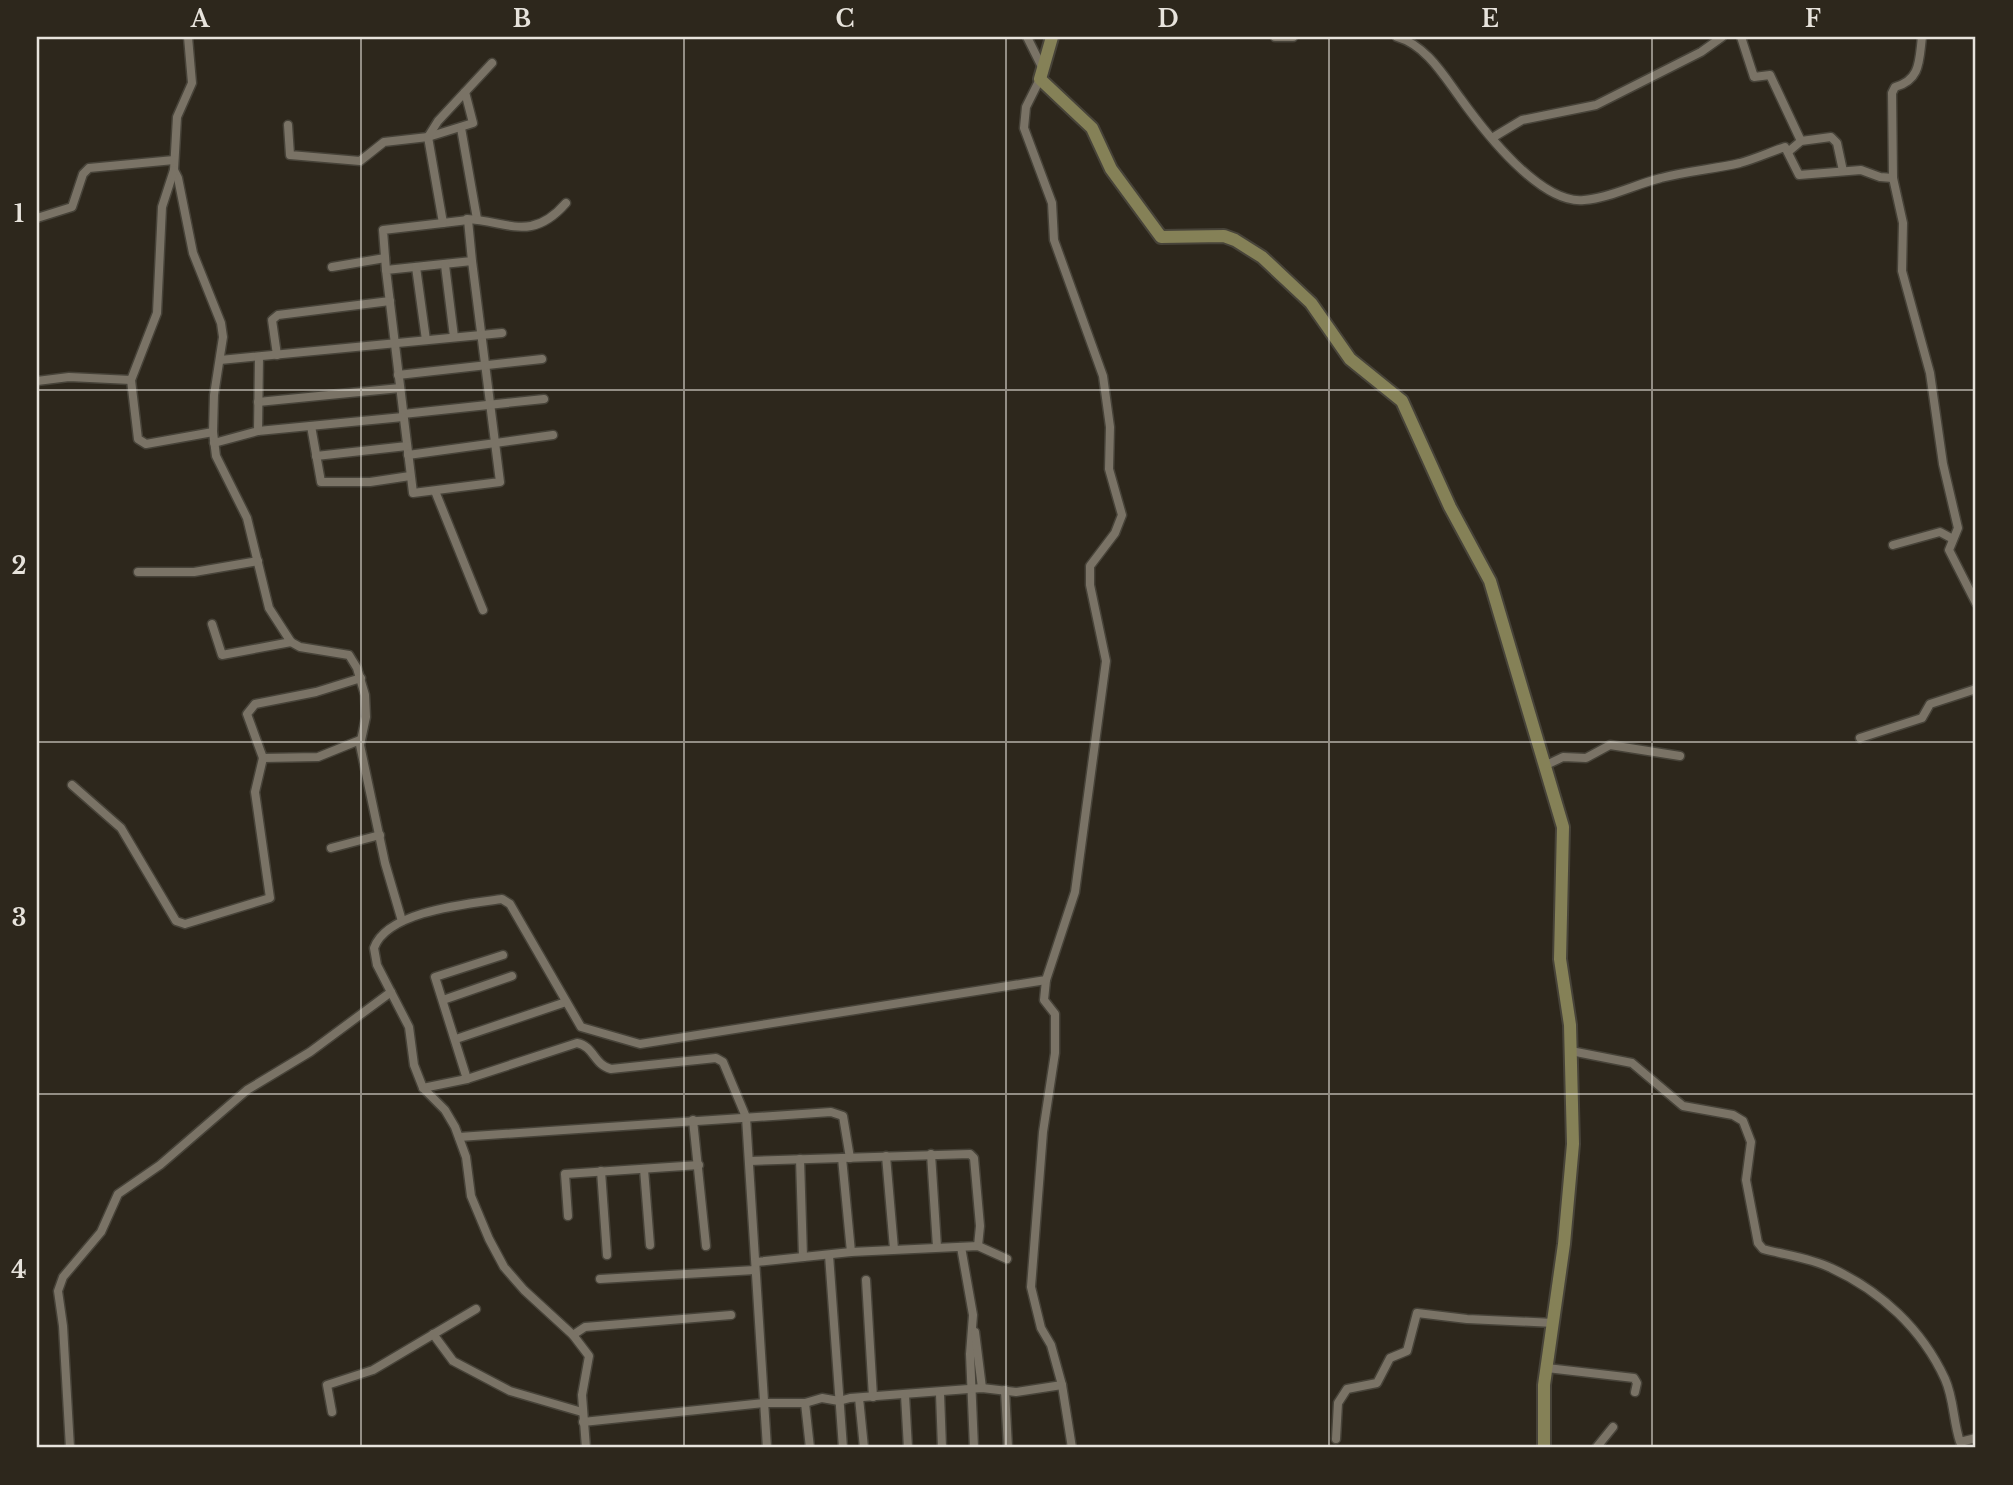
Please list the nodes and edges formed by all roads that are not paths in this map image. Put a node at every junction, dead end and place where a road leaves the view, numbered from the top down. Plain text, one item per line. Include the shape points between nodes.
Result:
1 (188, 37) edge
2 (1027, 37) edge
3 (1052, 37) edge
4 (1275, 37) edge
5 (1293, 37) edge
6 (1397, 37) edge
7 (1722, 37) edge
8 (1741, 37) edge
9 (1922, 37) edge
10 (492, 63) dead end
11 (1042, 75) junction
12 (465, 92) junction
13 (288, 125) dead end
14 (461, 128) junction
15 (428, 137) junction
16 (1492, 138) junction
17 (1801, 141) junction
18 (1787, 152) junction
19 (174, 160) junction
20 (174, 170) junction
21 (1843, 171) junction
22 (1893, 178) junction
23 (566, 203) dead end
24 (37, 218) edge
25 (467, 219) junction
26 (477, 219) junction
27 (443, 223) junction
28 (384, 258) junction
29 (472, 261) junction
30 (445, 265) junction
31 (332, 267) dead end
32 (416, 267) junction
33 (386, 270) junction
34 (390, 301) junction
35 (502, 333) dead end
36 (483, 335) junction
37 (454, 337) junction
38 (426, 340) junction
39 (394, 343) junction
40 (276, 355) junction
41 (259, 356) junction
42 (542, 359) dead end
43 (220, 360) junction
44 (487, 367) junction
45 (398, 375) junction
46 (131, 380) junction
47 (37, 381) edge
48 (400, 388) junction
49 (544, 398) dead end
50 (258, 402) junction
51 (491, 405) junction
52 (403, 416) junction
53 (311, 426) junction
54 (258, 431) junction
55 (213, 432) junction
56 (553, 435) dead end
57 (214, 443) junction
58 (496, 443) junction
59 (407, 451) junction
60 (316, 456) junction
61 (410, 476) junction
62 (435, 491) junction
63 (1954, 539) junction
64 (1893, 545) dead end
65 (258, 561) junction
66 (138, 572) dead end
67 (1976, 603) edge
68 (483, 610) dead end
69 (212, 624) dead end
70 (291, 642) junction
71 (361, 678) junction
72 (1976, 689) edge
73 (1860, 738) dead end
74 (360, 740) junction
75 (1680, 756) dead end
76 (263, 758) junction
77 (1545, 766) junction
78 (72, 785) dead end
79 (380, 835) junction
80 (331, 848) dead end
81 (402, 921) junction
82 (503, 955) dead end
83 (512, 976) dead end
84 (1046, 980) junction
85 (391, 992) junction
86 (443, 1000) junction
87 (566, 1002) junction
88 (456, 1039) junction
89 (1571, 1051) junction
90 (467, 1079) junction
91 (423, 1088) junction
92 (746, 1117) junction
93 (694, 1120) junction
94 (459, 1137) junction
95 (930, 1154) junction
96 (886, 1156) junction
97 (846, 1158) junction
98 (800, 1159) junction
99 (750, 1161) junction
100 (699, 1165) junction
101 (645, 1169) junction
102 (601, 1171) junction
103 (568, 1216) dead end
104 (650, 1245) dead end
105 (706, 1246) dead end
106 (978, 1246) junction
107 (937, 1247) junction
108 (961, 1247) junction
109 (894, 1249) junction
110 (850, 1252) junction
111 (607, 1255) dead end
112 (830, 1255) junction
113 (803, 1257) junction
114 (1007, 1259) dead end
115 (755, 1266) junction
116 (600, 1279) dead end
117 (866, 1280) dead end
118 (476, 1309) dead end
119 (973, 1314) junction
120 (731, 1315) dead end
121 (1554, 1323) junction
122 (433, 1334) junction
123 (573, 1335) junction
124 (1547, 1368) junction
125 (1062, 1385) junction
126 (982, 1388) junction
127 (971, 1390) junction
128 (1005, 1390) junction
129 (1635, 1392) dead end
130 (940, 1394) junction
131 (905, 1395) junction
132 (873, 1397) junction
133 (859, 1398) junction
134 (839, 1401) junction
135 (764, 1403) junction
136 (806, 1403) junction
137 (332, 1412) dead end
138 (582, 1412) junction
139 (583, 1422) junction
140 (1613, 1427) dead end
141 (1976, 1438) edge
142 (1336, 1439) dead end
143 (70, 1448) edge
144 (586, 1448) edge
145 (767, 1448) edge
146 (810, 1448) edge
147 (843, 1448) edge
148 (864, 1448) edge
149 (908, 1448) edge
150 (942, 1448) edge
151 (974, 1448) edge
152 (1008, 1448) edge
153 (1072, 1448) edge
154 (1546, 1448) edge
155 (1596, 1448) edge

1 - 19 street via 192,83 177,117
2 - 11 street
3 - 11 street
4 - 5 street
6 - 16 street via 1415,45 1434,63
7 - 16 street via 1595,105 1522,120
8 - 17 street via 1754,77 1770,75
9 - 22 street via 1916,73 1892,93
10 - 12 street
11 - 77 street via 1092,128 1117,179 1161,237 1224,236 1262,257 1311,303 1350,359 1402,401 1490,581
11 - 84 street via 1026,107 1024,128 1052,203 1054,240 1103,376 1110,427 1109,469 1122,515 1115,533 1090,566 1106,661 1075,892
12 - 14 street via 473,123
12 - 15 street
13 - 15 street via 292,156 360,161 384,142
14 - 15 street
14 - 26 street
15 - 27 street
16 - 18 street via 1541,186 1583,201 1663,177 1740,163 1785,147
17 - 18 street
17 - 21 street via 1833,138
18 - 21 street via 1799,175
19 - 20 street
19 - 24 street via 89,169 72,207
20 - 43 street via 193,253 221,323
20 - 46 street via 162,207 157,313
21 - 22 street
22 - 63 street via 1903,223 1903,280 1930,373 1958,528
23 - 26 street via 554,217 517,228
25 - 26 street
25 - 27 street
25 - 29 street
27 - 28 street via 383,230
28 - 31 street
28 - 33 street
29 - 30 street
29 - 36 street
30 - 32 street
30 - 37 street
32 - 33 street
32 - 38 street
33 - 34 street
34 - 39 street
34 - 40 street via 278,315 272,320
35 - 36 street
36 - 37 street
36 - 44 street
37 - 38 street
38 - 39 street
39 - 40 street
39 - 45 street
40 - 41 street
41 - 43 street
41 - 50 street
42 - 44 street
43 - 55 street
44 - 45 street
44 - 51 street
45 - 48 street
46 - 47 street via 69,377
46 - 55 street via 141,443
48 - 50 street
48 - 52 street
49 - 51 street
50 - 54 street
51 - 52 street
51 - 58 street
52 - 53 street
52 - 59 street
53 - 54 street
53 - 60 street
54 - 57 street
55 - 57 street
56 - 58 street
57 - 65 street via 227,483 247,518
58 - 59 street
58 - 62 street via 500,482
59 - 60 street
59 - 61 street
60 - 61 street via 323,483
61 - 62 street via 413,493
62 - 68 street
63 - 64 street via 1940,532
63 - 67 street via 1951,560
65 - 66 street via 194,572
65 - 70 street via 269,608
69 - 70 street via 222,655
70 - 71 street via 308,650 349,655
71 - 74 street via 366,717
71 - 76 street via 250,707 247,714
72 - 73 street via 1930,704 1922,718
74 - 76 street via 329,755
74 - 79 street
75 - 77 street via 1610,745 1586,758 1563,757
76 - 78 street via 255,792 270,898 185,924 176,921 121,828
77 - 89 street via 1563,827 1560,959
79 - 80 street
79 - 81 street
81 - 85 street via 385,930 374,948
81 - 87 street via 472,903 507,901
82 - 86 street via 435,977
83 - 86 street
84 - 87 street via 646,1043 581,1027
84 - 125 street via 1044,1000 1055,1014 1055,1053 1043,1132 1031,1287
85 - 91 street via 410,1027 414,1065
85 - 143 street via 298,1060 247,1090 160,1165 118,1194 101,1232 63,1277 58,1291
86 - 88 street
87 - 88 street
88 - 90 street
89 - 121 street via 1573,1144
89 - 141 street via 1632,1063 1683,1106 1743,1121 1751,1142 1746,1180 1758,1243 1763,1249 1829,1267 1895,1308 1945,1380 1960,1442
90 - 91 street
90 - 92 street via 578,1043 588,1046 600,1065 611,1069 716,1058 723,1062
91 - 94 street via 445,1110
92 - 93 street
92 - 97 street via 841,1113
92 - 99 street
93 - 94 street
93 - 100 street
94 - 123 street via 475,1209 504,1266
95 - 96 street
95 - 106 street via 970,1154 974,1158
95 - 107 street
96 - 97 street
96 - 109 street
97 - 98 street
97 - 110 street
98 - 99 street
98 - 113 street
99 - 115 street
100 - 101 street
100 - 105 street
101 - 102 street
101 - 104 street
102 - 103 street via 565,1174
102 - 111 street
106 - 108 street
106 - 114 street
107 - 108 street
107 - 109 street
108 - 119 street
109 - 110 street
110 - 112 street
112 - 113 street
112 - 134 street
113 - 115 street
115 - 116 street
115 - 135 street
117 - 132 street
118 - 122 street
119 - 126 street
119 - 127 street
120 - 123 street via 585,1327
121 - 124 street
121 - 142 street via 1417,1313 1407,1351 1390,1358 1377,1382 1346,1391 1338,1403
122 - 137 street via 373,1370 327,1385
122 - 138 street via 451,1360 510,1391
123 - 138 street via 589,1356
124 - 129 street via 1634,1378
124 - 154 street via 1543,1404
125 - 128 street
125 - 153 street
126 - 127 street
126 - 128 street
127 - 130 street
127 - 151 street
128 - 152 street
130 - 131 street
130 - 150 street
131 - 132 street
131 - 149 street
132 - 133 street
133 - 134 street
133 - 148 street
134 - 136 street via 822,1398
134 - 147 street
135 - 136 street
135 - 139 street
135 - 145 street
136 - 146 street
138 - 139 street
139 - 144 street
140 - 155 street

